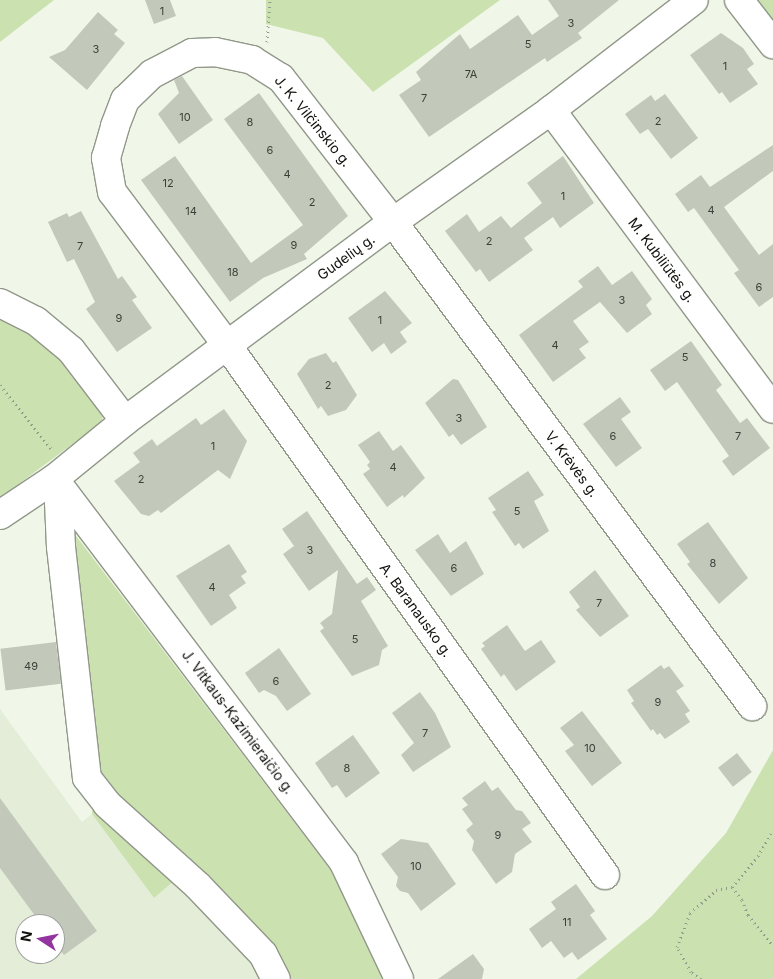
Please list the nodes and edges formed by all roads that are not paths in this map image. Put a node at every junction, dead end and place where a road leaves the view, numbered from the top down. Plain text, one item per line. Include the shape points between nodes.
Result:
1 (694, 0) edge
2 (740, 0) edge
3 (773, 44) edge
4 (551, 110) junction
5 (393, 222) junction
6 (0, 302) edge
7 (227, 345) junction
8 (773, 409) edge
9 (125, 422) junction
10 (63, 480) junction
11 (0, 515) edge
12 (752, 706) dead end
13 (605, 875) dead end
14 (276, 979) edge
15 (399, 979) edge

1 - 4 street, Gudelių g.
2 - 3 street
4 - 5 street, Gudelių g.
4 - 8 street, M. Kubiliūtės g.
5 - 7 street, Gudelių g.
5 - 7 street, J. K. Vilčinskio g. via 282,78 267,68 252,60 215,52 192,53 152,74 126,100 106,158 112,192
5 - 12 street, V. Krėvės g.
6 - 9 street via 36,321 71,350
7 - 9 street, Gudelių g.
7 - 13 street, A. Baranausko g.
9 - 10 street, Gudelių g.
10 - 11 street, Gudelių g.
10 - 14 street via 59,502 61,547 87,778 107,804 198,886 263,954
10 - 15 street, J. Vitkaus-Kazimieraičio g. via 344,863

